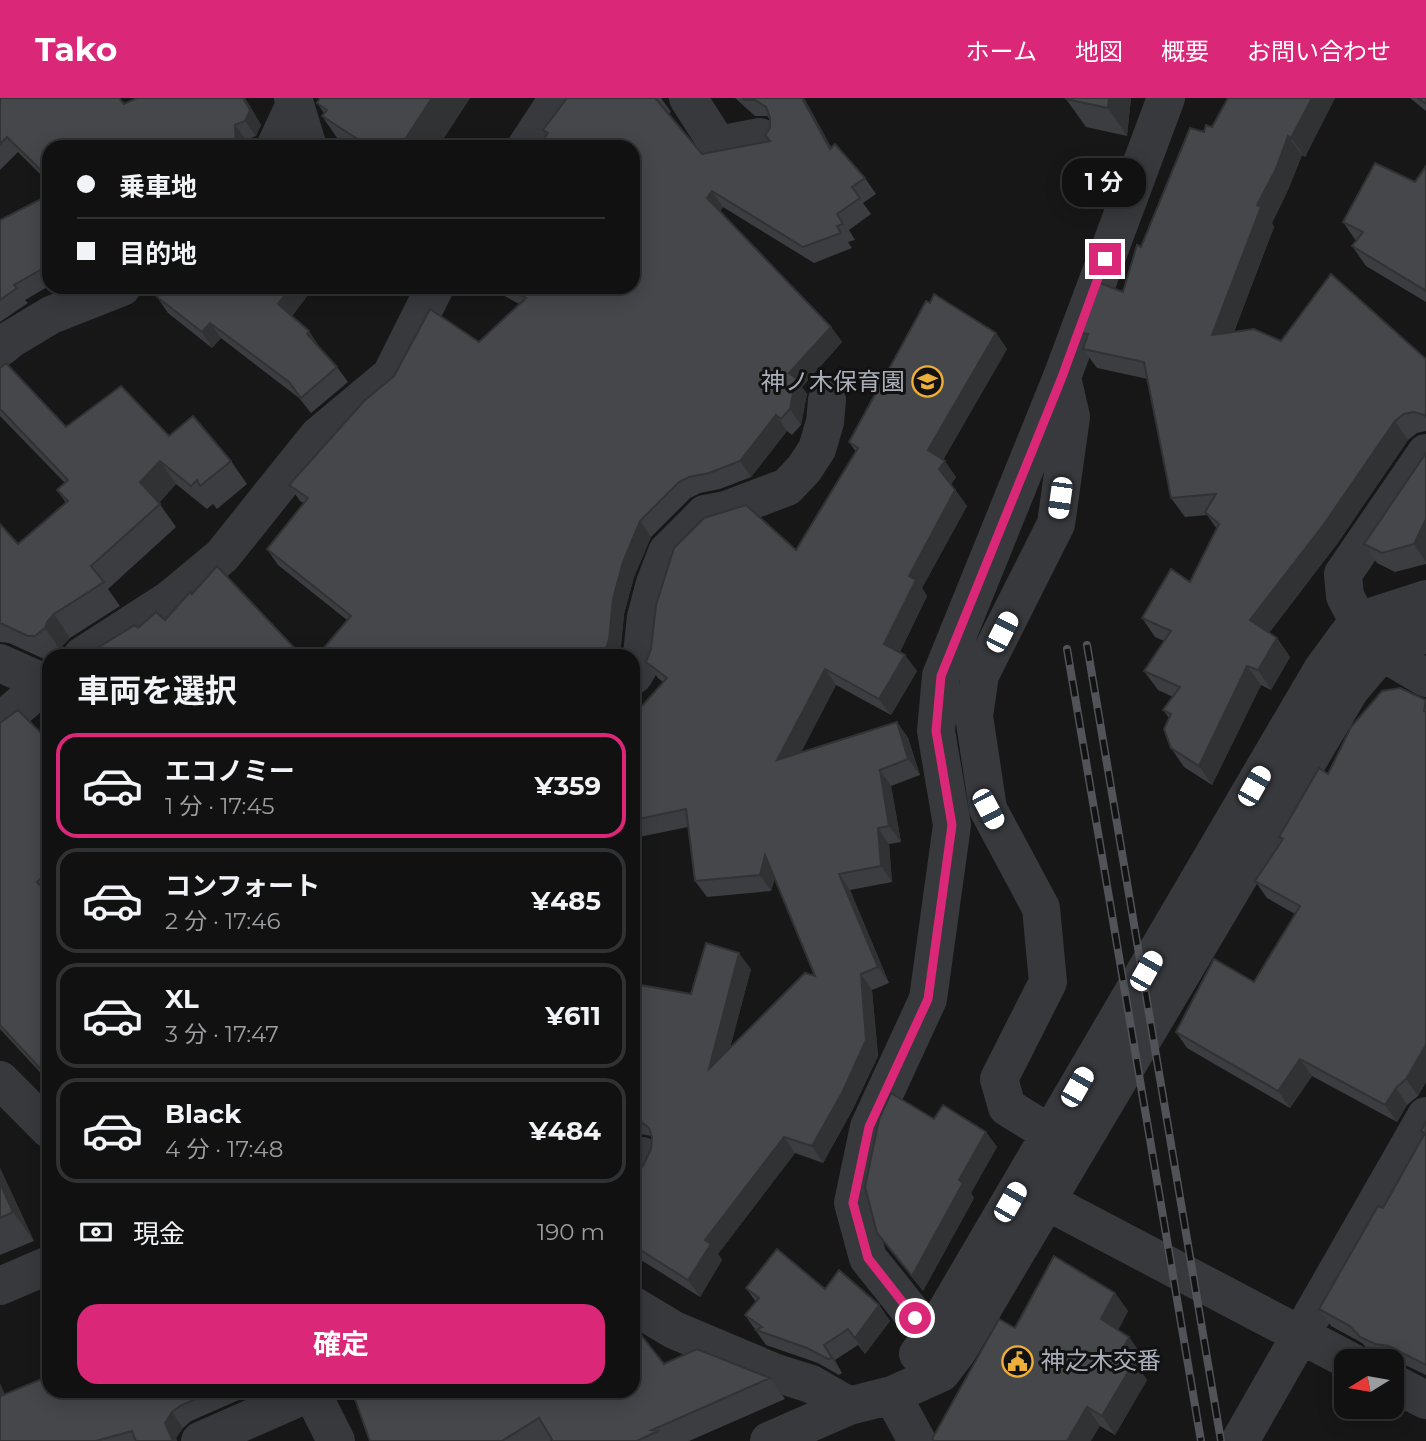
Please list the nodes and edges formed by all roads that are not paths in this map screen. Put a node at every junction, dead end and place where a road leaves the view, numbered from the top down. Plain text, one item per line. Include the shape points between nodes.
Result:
1 (558, 98) edge
2 (688, 98) edge
3 (1166, 98) edge
4 (294, 101) edge
5 (760, 137) dead end
6 (278, 140) edge
7 (306, 140) edge
8 (531, 140) edge
9 (104, 294) edge
10 (432, 294) edge
11 (0, 348) edge
12 (1062, 377) junction
13 (827, 400) dead end
14 (1426, 453) edge
15 (1426, 599) edge
16 (1358, 621) junction
17 (1426, 633) edge
18 (93, 649) edge
19 (1382, 652) junction
20 (0, 663) edge
21 (640, 665) edge
22 (1426, 678) edge
23 (42, 681) edge
24 (42, 687) edge
25 (0, 722) edge
26 (0, 1080) edge
27 (1426, 1116) edge
28 (42, 1122) edge
29 (1063, 1142) junction
30 (1413, 1169) edge
31 (1046, 1201) junction
32 (42, 1268) edge
33 (0, 1286) edge
34 (640, 1310) edge
35 (1300, 1334) junction
36 (944, 1344) junction
37 (1334, 1352) edge
38 (1404, 1389) edge
39 (892, 1395) junction
40 (311, 1398) edge
41 (322, 1398) edge
42 (1426, 1400) edge
43 (849, 1406) junction
44 (200, 1441) edge
45 (336, 1441) edge
46 (769, 1441) edge
47 (917, 1441) edge
48 (1240, 1441) edge

1 - 8 street
2 - 5 street via 718,145
3 - 12 street
4 - 6 street
4 - 7 street
9 - 11 street via 51,315
10 - 18 street via 391,375 318,436 222,556 169,600
12 - 29 street via 1071,417 1056,524 980,675 974,716 988,809 1041,908 1048,982 999,1079 1007,1107
12 - 36 street via 941,676 936,731 952,825 928,999 869,1127 853,1203 868,1258
13 - 21 street via 817,449 787,488 705,514 667,552 646,617
14 - 16 street via 1343,574 1345,596
15 - 16 street
16 - 19 street
16 - 29 street via 1322,670
17 - 19 street
19 - 22 street
19 - 29 street via 1350,690
20 - 23 street
24 - 25 street
26 - 28 street
27 - 30 street
29 - 31 street
29 - 36 street
30 - 35 street
31 - 35 street
31 - 36 street
32 - 33 street
34 - 43 street via 674,1330 811,1384
35 - 37 street
35 - 48 street
36 - 39 street
38 - 42 street
39 - 43 street
39 - 47 street
40 - 44 street
41 - 45 street
43 - 46 street

